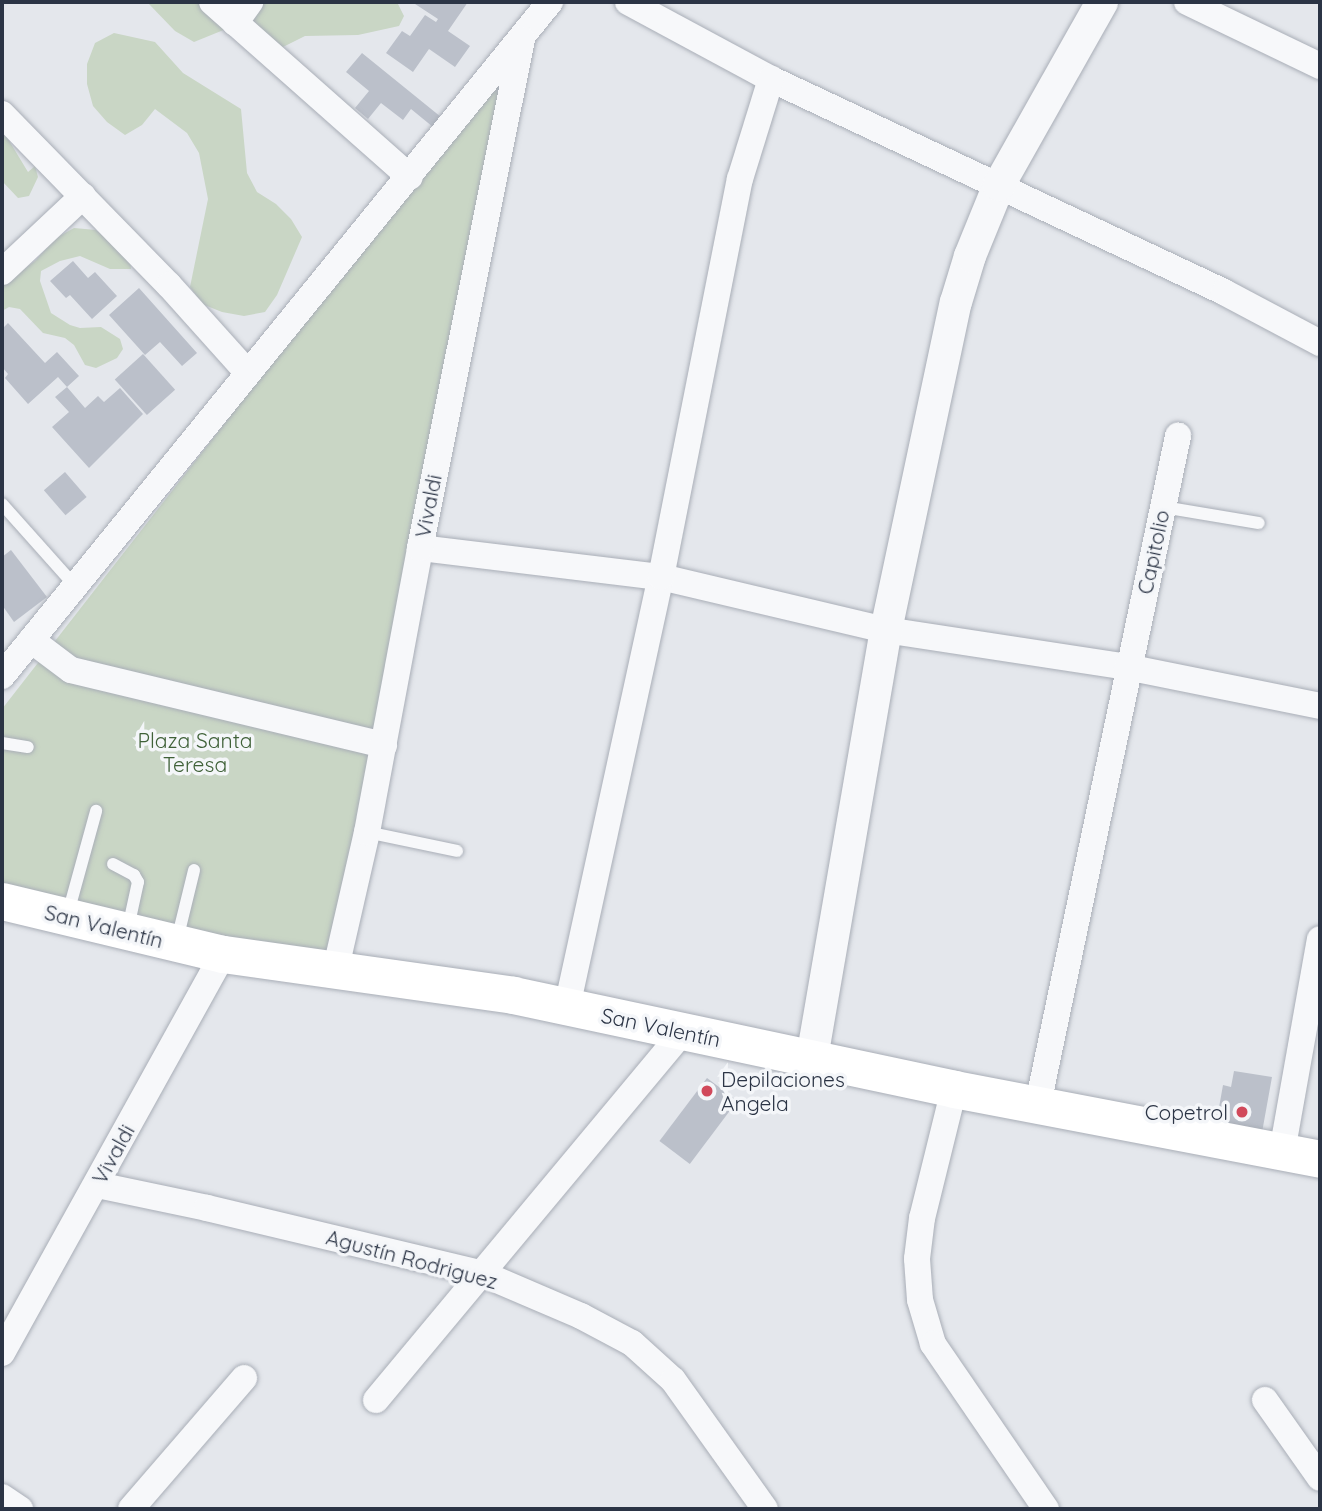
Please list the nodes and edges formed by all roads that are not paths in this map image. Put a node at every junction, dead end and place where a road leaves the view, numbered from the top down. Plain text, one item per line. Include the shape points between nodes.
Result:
1 (212, 2) edge
2 (550, 2) edge
3 (628, 2) edge
4 (1102, 2) edge
5 (1188, 2) edge
6 (242, 12) edge
7 (522, 39) junction
8 (1320, 66) edge
9 (771, 79) junction
10 (2, 114) edge
11 (410, 177) junction
12 (999, 185) junction
13 (83, 196) junction
14 (2, 272) edge
15 (1320, 343) edge
16 (248, 373) junction
17 (1178, 436) dead end
18 (2, 504) edge
19 (1163, 508) junction
20 (1259, 523) dead end
21 (420, 548) junction
22 (661, 577) junction
23 (75, 586) junction
24 (886, 630) junction
25 (31, 640) junction
26 (1127, 667) junction
27 (2, 676) edge
28 (1320, 706) edge
29 (2, 743) edge
30 (384, 745) junction
31 (28, 747) dead end
32 (96, 811) dead end
33 (367, 832) junction
34 (457, 851) dead end
35 (113, 864) dead end
36 (194, 870) dead end
37 (2, 901) edge
38 (67, 917) junction
39 (127, 932) junction
40 (1320, 939) edge
41 (176, 944) junction
42 (223, 954) junction
43 (335, 972) junction
44 (567, 1007) junction
45 (683, 1031) junction
46 (813, 1058) junction
47 (954, 1089) junction
48 (1038, 1104) junction
49 (1282, 1152) junction
50 (1320, 1159) edge
51 (97, 1185) junction
52 (483, 1273) junction
53 (2, 1353) edge
54 (244, 1378) dead end
55 (376, 1400) dead end
56 (1265, 1400) dead end
57 (1320, 1478) edge
58 (2, 1497) edge
59 (754, 1505) edge
60 (20, 1509) edge
61 (131, 1509) edge
62 (1046, 1509) edge

1 - 6 street
2 - 7 street
3 - 9 street
4 - 12 street
5 - 8 street
6 - 11 street
7 - 11 street
7 - 21 street, Vivaldi
9 - 12 street
9 - 22 street via 740,179
10 - 13 street
11 - 16 street
12 - 15 street
12 - 24 street via 956,302
13 - 14 street
13 - 16 street
16 - 23 street
17 - 19 street, Capitolio
18 - 23 lane
19 - 20 lane
19 - 26 street, Capitolio
21 - 22 street
21 - 30 street, Vivaldi
22 - 24 street
22 - 44 street
23 - 25 street
24 - 26 street
24 - 46 street
25 - 27 street
25 - 30 street via 71,670
26 - 28 street
26 - 48 street, Capitolio
29 - 31 lane
30 - 33 street, Vivaldi
32 - 38 lane
33 - 34 lane
33 - 43 street, Vivaldi
35 - 39 lane via 138,882
36 - 41 lane
37 - 38 main road, San Valentín
38 - 39 main road, San Valentín
39 - 41 main road, San Valentín
40 - 49 street
41 - 42 main road, San Valentín
42 - 43 main road, San Valentín
42 - 51 street, Vivaldi
43 - 44 main road, San Valentín via 513,995
44 - 45 main road, San Valentín
45 - 46 main road, San Valentín
45 - 52 street
46 - 47 main road, San Valentín
47 - 48 main road, San Valentín
47 - 62 street via 922,1218 919,1300 933,1344
48 - 49 main road, San Valentín
49 - 50 main road, San Valentín
51 - 52 street, Agustín Rodriguez
51 - 53 street, Vivaldi
52 - 55 street
52 - 59 street, Agustín Rodriguez via 632,1343 673,1380
54 - 61 street
56 - 57 street
58 - 60 street

